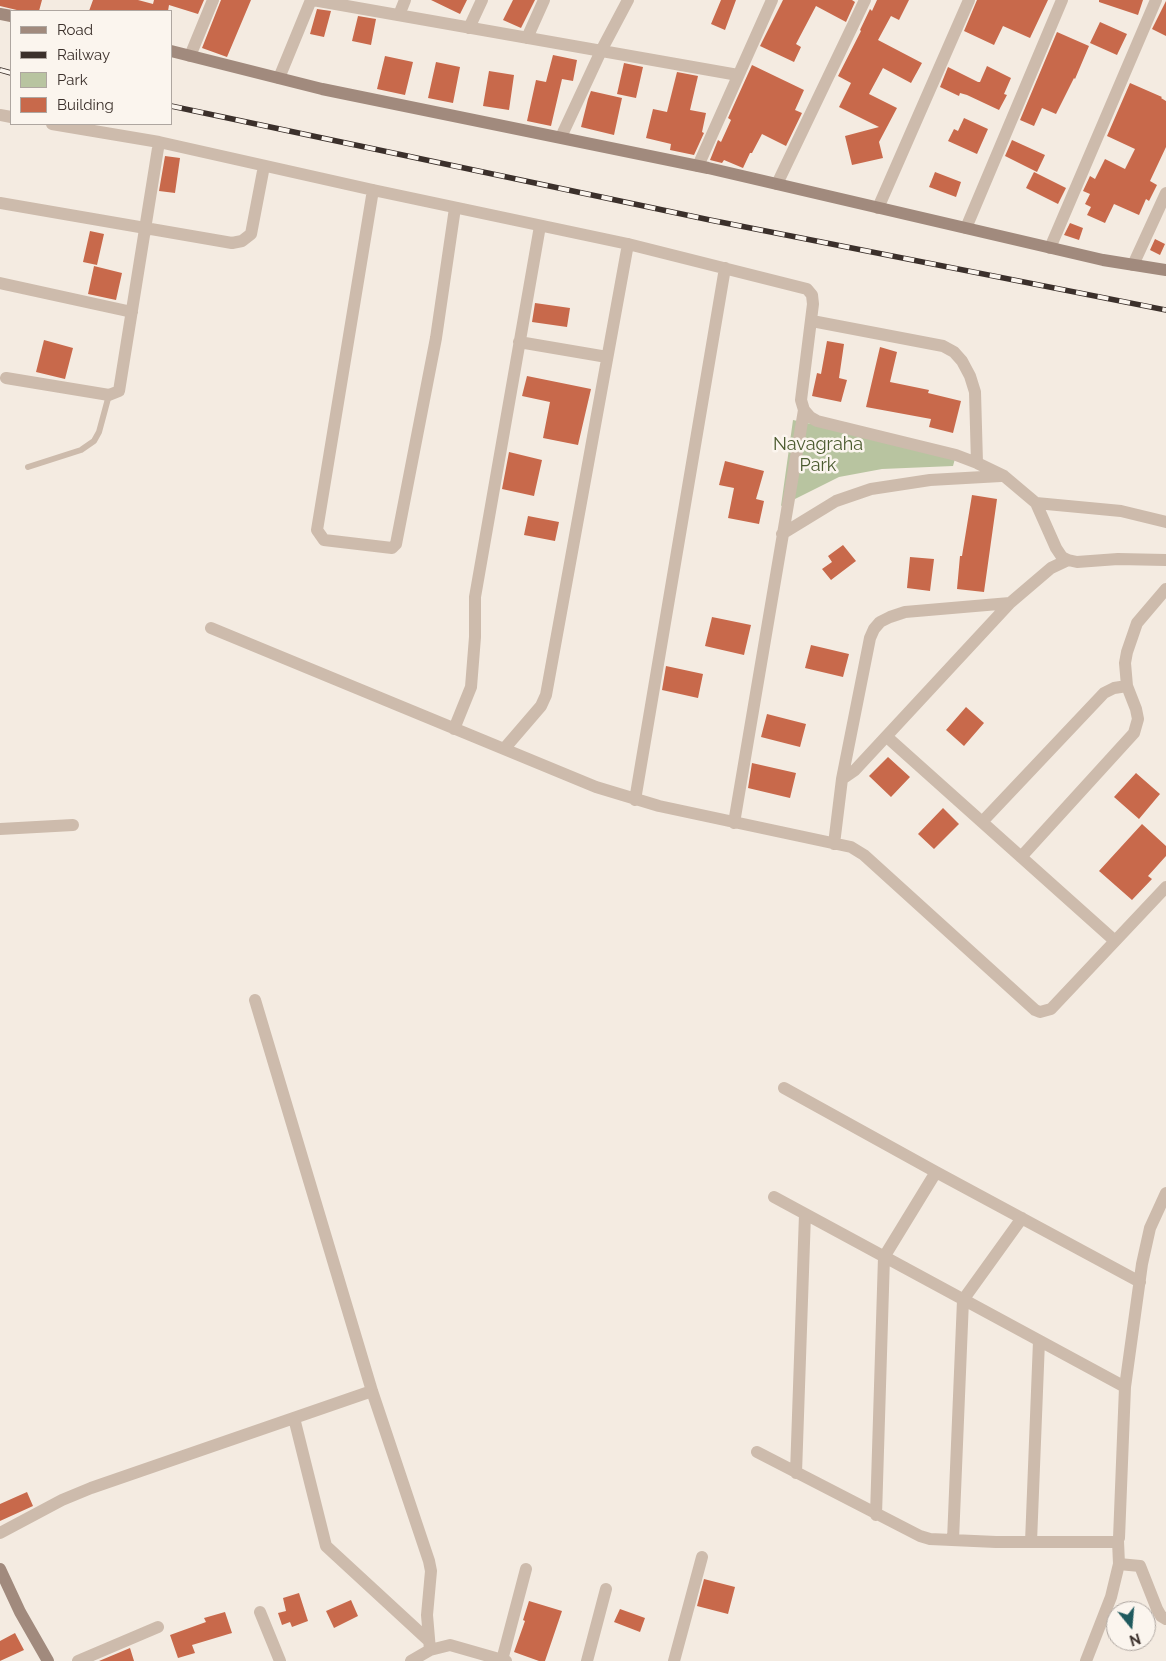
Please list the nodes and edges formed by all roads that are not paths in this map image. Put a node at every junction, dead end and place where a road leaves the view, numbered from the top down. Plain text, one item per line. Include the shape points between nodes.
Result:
1 (213, 0) edge
2 (312, 0) edge
3 (405, 0) edge
4 (482, 0) edge
5 (544, 0) edge
6 (628, 0) edge
7 (772, 0) edge
8 (865, 0) edge
9 (969, 0) edge
10 (1062, 0) edge
11 (1156, 0) edge
12 (399, 15) junction
13 (469, 28) junction
14 (526, 38) junction
15 (172, 51) edge
16 (601, 51) junction
17 (190, 56) junction
18 (738, 75) junction
19 (279, 78) junction
20 (58, 125) edge
21 (561, 137) junction
22 (159, 142) junction
23 (264, 166) junction
24 (698, 166) junction
25 (777, 184) junction
26 (372, 190) junction
27 (1166, 193) edge
28 (0, 203) edge
29 (456, 208) junction
30 (878, 208) junction
31 (540, 226) junction
32 (146, 228) junction
33 (966, 228) junction
34 (628, 244) junction
35 (1050, 248) junction
36 (1133, 265) junction
37 (725, 268) junction
38 (1166, 270) edge
39 (0, 283) edge
40 (132, 312) junction
41 (812, 321) junction
42 (519, 342) junction
43 (607, 358) junction
44 (6, 378) dead end
45 (109, 395) junction
46 (804, 410) junction
47 (977, 463) junction
48 (28, 467) dead end
49 (1004, 476) junction
50 (1036, 503) junction
51 (1166, 522) edge
52 (782, 534) junction
53 (1068, 560) junction
54 (1166, 560) edge
55 (1166, 589) edge
56 (1010, 603) junction
57 (210, 628) dead end
58 (1126, 686) junction
59 (454, 729) junction
60 (887, 737) junction
61 (504, 749) junction
62 (842, 779) junction
63 (635, 800) junction
64 (982, 822) junction
65 (734, 823) junction
66 (73, 825) dead end
67 (0, 829) edge
68 (834, 844) junction
69 (1021, 857) junction
70 (1166, 887) edge
71 (1115, 941) junction
72 (255, 1000) dead end
73 (784, 1088) dead end
74 (936, 1172) junction
75 (1166, 1193) edge
76 (774, 1197) dead end
77 (805, 1214) junction
78 (1022, 1218) junction
79 (884, 1257) junction
80 (1140, 1282) junction
81 (963, 1300) junction
82 (1039, 1341) junction
83 (1125, 1388) junction
84 (372, 1391) junction
85 (294, 1418) junction
86 (757, 1452) dead end
87 (796, 1473) junction
88 (876, 1515) junction
89 (0, 1533) edge
90 (953, 1540) junction
91 (1118, 1541) junction
92 (1031, 1542) junction
93 (702, 1557) dead end
94 (1119, 1564) junction
95 (0, 1569) edge
96 (526, 1569) dead end
97 (606, 1589) dead end
98 (260, 1612) dead end
99 (1166, 1619) edge
100 (158, 1627) dead end
101 (429, 1645) junction
102 (504, 1660) edge
103 (48, 1661) edge
104 (78, 1661) edge
105 (280, 1661) edge
106 (411, 1661) edge
107 (587, 1661) edge
108 (674, 1661) edge
109 (1086, 1661) edge

1 - 17 street
2 - 12 street
2 - 19 street
3 - 12 street
4 - 13 street
5 - 14 street
6 - 16 street
7 - 18 street
8 - 25 street
9 - 30 street
10 - 33 street
11 - 35 street
12 - 13 street
13 - 14 street
14 - 16 street
15 - 17 street
16 - 18 street
16 - 21 street
17 - 19 street
18 - 24 street
19 - 21 street
20 - 22 street
21 - 24 street
22 - 23 street
22 - 32 street
23 - 26 street
23 - 32 street via 251,234 242,241 232,243
24 - 25 street
25 - 30 street
26 - 29 street
26 - 29 street via 317,530 324,540 392,548 398,539 436,338
27 - 36 street
28 - 32 street
29 - 31 street
30 - 33 street
31 - 34 street
31 - 42 street
32 - 40 street
33 - 35 street
34 - 37 street
34 - 43 street
35 - 36 street
36 - 38 street
37 - 41 street via 807,289 814,304
37 - 63 street
39 - 40 street
40 - 45 street via 119,391
41 - 46 street via 801,400
41 - 47 street via 943,346 954,352 970,376 975,392
42 - 43 street
42 - 59 street via 475,597 471,687
43 - 61 street via 546,695 541,706
44 - 45 street
45 - 48 lane via 94,441 81,450
46 - 47 street via 817,420
46 - 52 street
47 - 49 street
49 - 50 street
49 - 52 street via 930,480 871,489 836,501
50 - 51 street via 1121,511
50 - 53 street via 1056,548
52 - 65 street
53 - 54 street
53 - 56 street via 1051,568
55 - 58 street via 1136,624 1125,663
56 - 60 street
56 - 62 street via 905,612 880,622 870,638
57 - 59 street
58 - 64 street via 1104,693
58 - 69 street via 1138,719 1134,733
59 - 61 street
60 - 62 street
60 - 64 street
61 - 63 street
62 - 68 street
63 - 65 street
64 - 69 street
65 - 68 street
66 - 67 street
68 - 71 street via 851,847 864,855 1035,1010 1045,1012 1051,1009
69 - 71 street
70 - 71 street
72 - 84 street
73 - 74 street
74 - 78 street
74 - 79 street
75 - 80 street via 1150,1228
76 - 77 street
77 - 79 street
77 - 87 street
78 - 80 street
78 - 81 street
79 - 81 street
79 - 88 street
80 - 83 street
81 - 82 street
81 - 90 street
82 - 83 street
82 - 92 street
83 - 91 street
84 - 85 street
84 - 101 street via 429,1560
85 - 89 street via 91,1488
85 - 101 street via 326,1546
86 - 87 street
87 - 88 street
88 - 90 street via 920,1536
90 - 92 street
91 - 92 street
91 - 94 street
93 - 108 street
94 - 99 street via 1140,1566 1157,1609
94 - 109 street via 1111,1597
95 - 103 street
96 - 102 street
97 - 107 street
98 - 105 street
100 - 104 street
101 - 102 street via 450,1645
101 - 106 street

